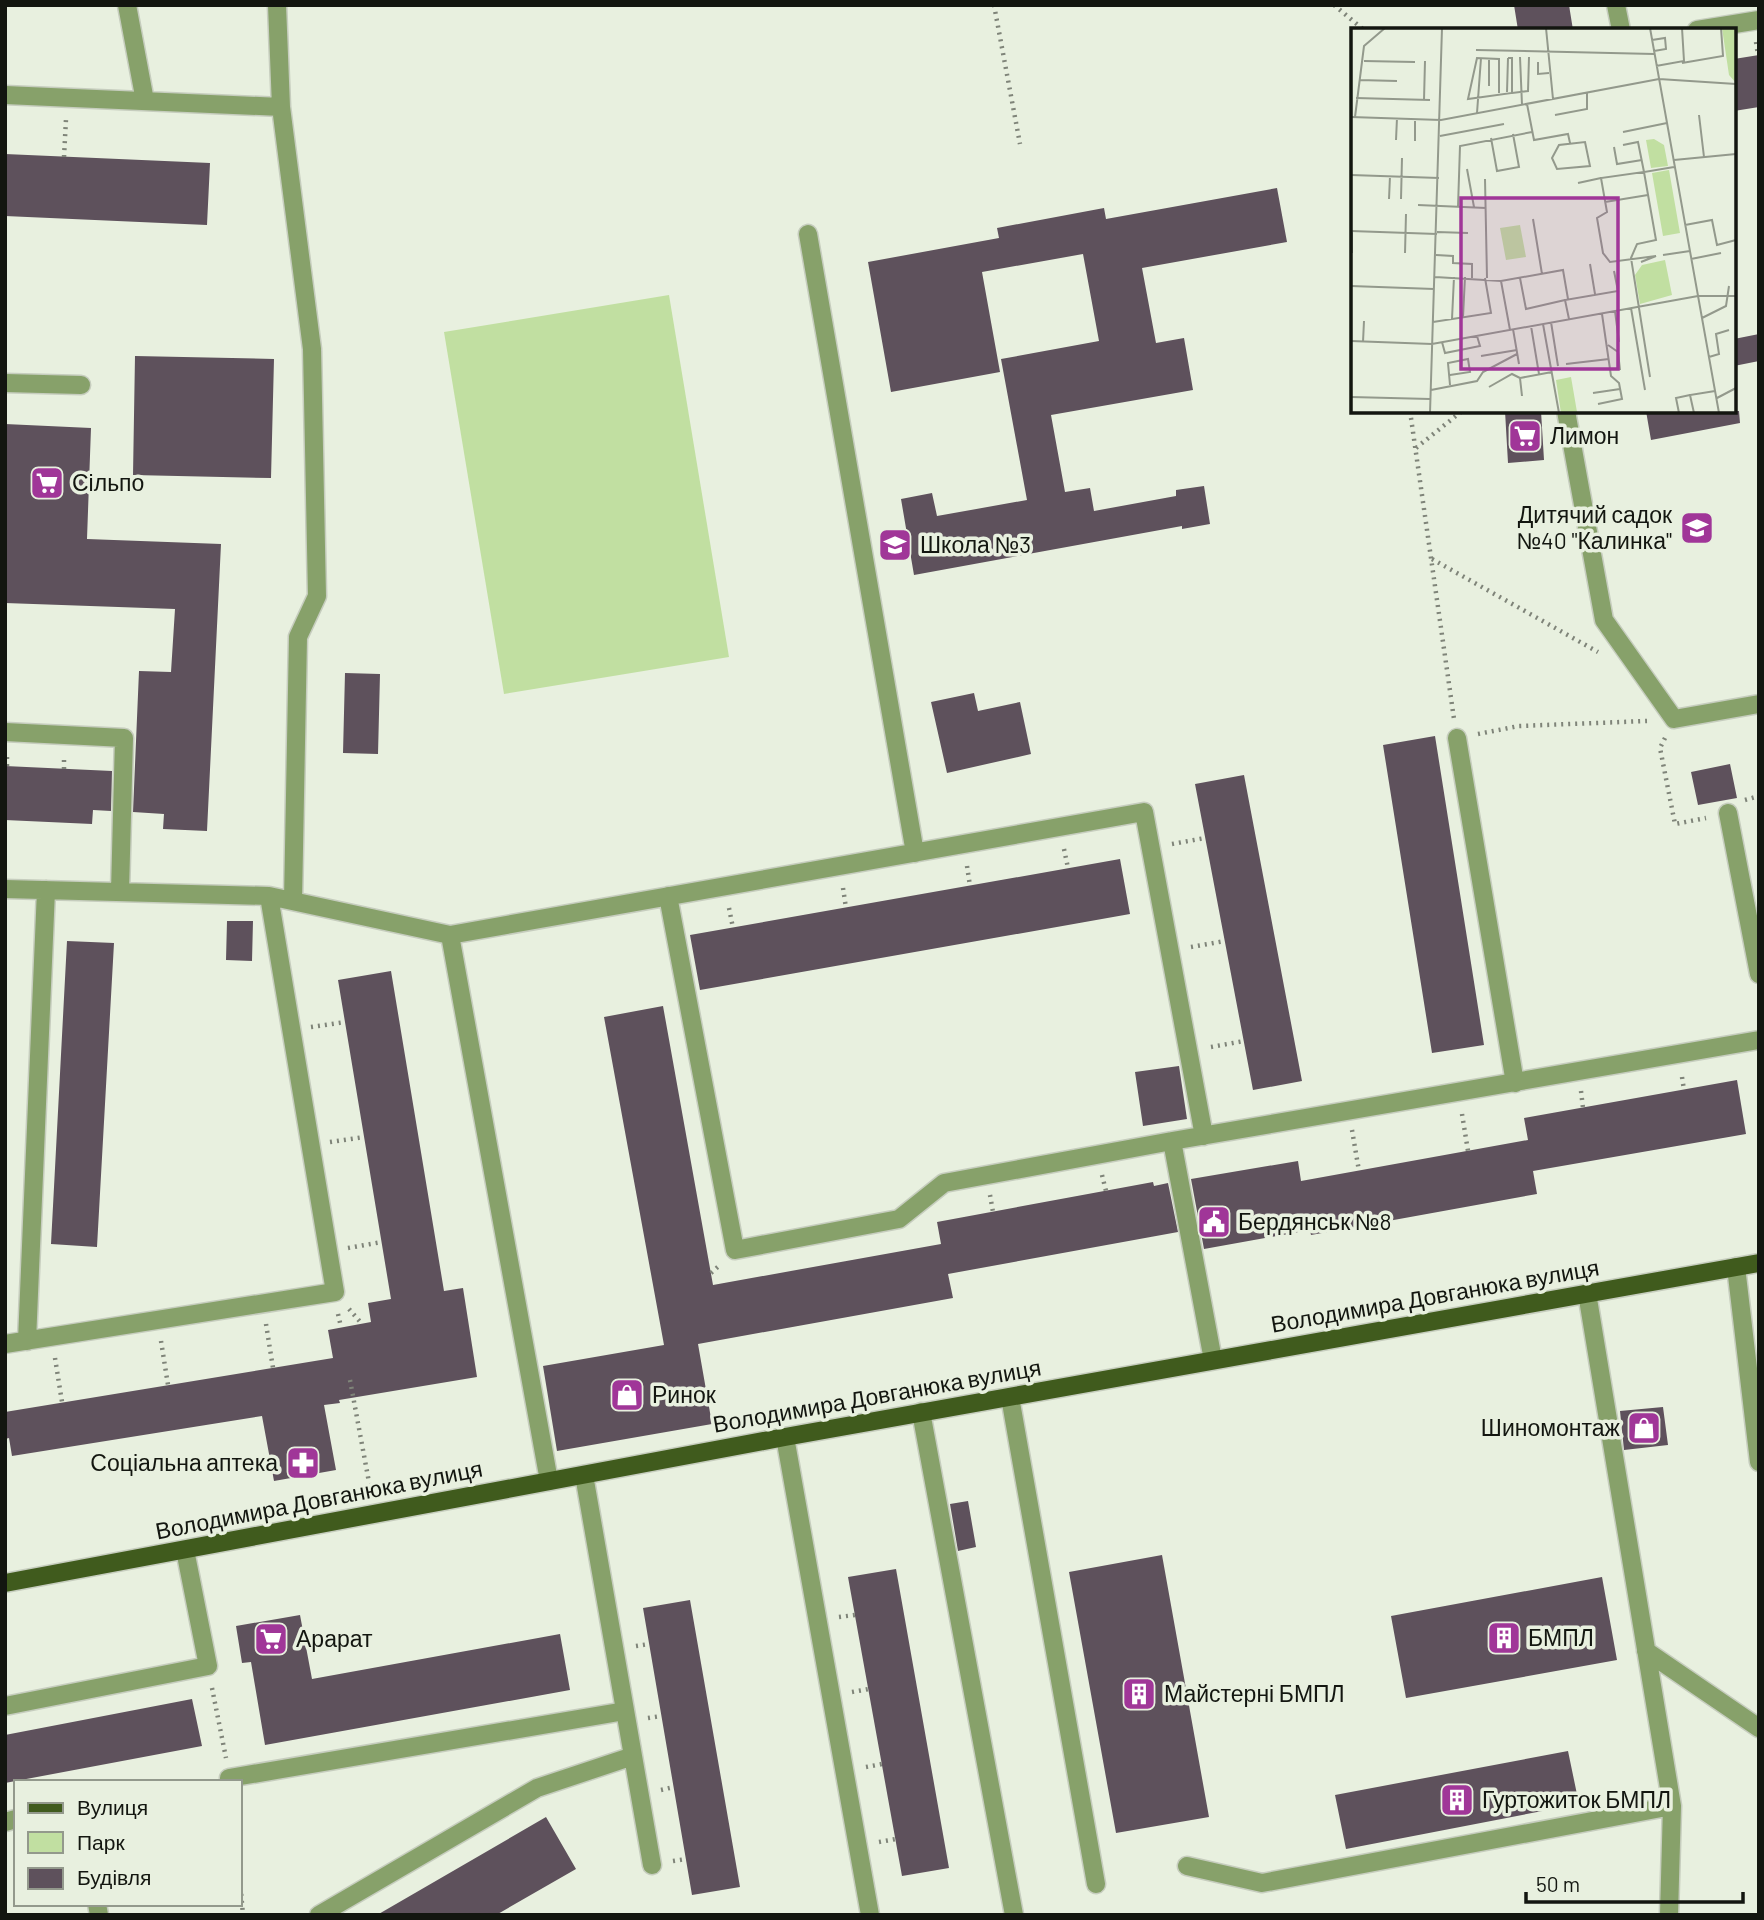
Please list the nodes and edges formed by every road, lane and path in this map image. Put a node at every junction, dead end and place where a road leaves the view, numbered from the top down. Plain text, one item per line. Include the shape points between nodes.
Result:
1 (127, 5) edge
2 (277, 5) edge
3 (994, 5) edge
4 (1334, 5) edge
5 (1616, 5) edge
6 (1354, 20) junction
7 (1759, 20) edge
8 (1355, 28) edge
9 (1362, 28) edge
10 (1621, 28) edge
11 (1709, 28) edge
12 (5, 95) edge
13 (67, 98) junction
14 (145, 101) junction
15 (281, 107) junction
16 (1020, 144) dead end
17 (64, 157) dead end
18 (808, 234) dead end
19 (5, 383) edge
20 (81, 385) dead end
21 (1410, 413) edge
22 (1459, 413) edge
23 (1566, 413) edge
24 (1415, 448) junction
25 (1432, 559) junction
26 (1609, 658) dead end
27 (1759, 704) edge
28 (1674, 719) junction
29 (5, 732) edge
30 (1457, 738) junction
31 (1728, 813) joint
32 (1205, 838) dead end
33 (1151, 848) junction
34 (915, 853) junction
35 (5, 889) edge
36 (46, 890) junction
37 (120, 892) junction
38 (269, 896) junction
39 (668, 896) junction
40 (293, 901) junction
41 (450, 936) junction
42 (1225, 941) dead end
43 (1170, 951) junction
44 (1759, 974) edge
45 (345, 1022) dead end
46 (292, 1031) junction
47 (1759, 1040) edge
48 (1244, 1041) dead end
49 (1189, 1051) junction
50 (1515, 1083) junction
51 (1458, 1092) junction
52 (1349, 1111) junction
53 (1204, 1136) junction
54 (364, 1137) dead end
55 (1172, 1141) junction
56 (310, 1145) junction
57 (1468, 1151) dead end
58 (1359, 1171) dead end
59 (382, 1242) dead end
60 (328, 1251) junction
61 (1759, 1263) edge
62 (1736, 1267) junction
63 (1587, 1293) junction
64 (263, 1303) junction
65 (158, 1320) junction
66 (51, 1337) junction
67 (27, 1341) junction
68 (5, 1344) edge
69 (1213, 1360) junction
70 (273, 1368) dead end
71 (351, 1380) dead end
72 (168, 1385) dead end
73 (1010, 1396) junction
74 (62, 1402) dead end
75 (921, 1412) junction
76 (785, 1437) junction
77 (1759, 1462) edge
78 (584, 1475) junction
79 (549, 1481) junction
80 (375, 1514) junction
81 (185, 1550) junction
82 (5, 1583) edge
83 (1646, 1651) junction
84 (208, 1666) junction
85 (5, 1706) edge
86 (625, 1712) junction
87 (1759, 1728) edge
88 (633, 1756) junction
89 (229, 1778) joint
90 (1672, 1806) junction
91 (652, 1865) dead end
92 (1187, 1866) dead end
93 (1096, 1884) dead end
94 (319, 1915) edge
95 (870, 1915) edge
96 (1014, 1915) edge
97 (1669, 1915) edge

1 - 14 lane
2 - 15 lane
3 - 16 path
4 - 6 path
5 - 10 lane
6 - 8 path
6 - 9 path
7 - 11 lane
12 - 13 lane
13 - 14 lane
13 - 17 path
14 - 15 lane
15 - 40 lane via 312,349 317,582 317,596 298,637
18 - 34 lane
19 - 20 lane
21 - 24 path
22 - 24 path
23 - 28 lane via 1604,620
24 - 25 path
25 - 26 path
25 - 30 path
27 - 28 lane
28 - 30 path via 1518,726
28 - 31 path via 1660,748 1675,824
29 - 37 lane via 124,738
30 - 50 lane
31 - 44 lane
32 - 33 path
33 - 34 lane via 1144,811
33 - 43 lane
34 - 39 lane
35 - 36 lane
36 - 37 lane
36 - 67 lane
37 - 38 lane
38 - 40 lane
38 - 46 lane
39 - 41 lane
39 - 55 lane via 734,1250 899,1219 944,1183
40 - 41 lane
41 - 79 lane
42 - 43 path
43 - 49 lane
45 - 46 path
46 - 56 lane
47 - 50 lane
48 - 49 path
49 - 53 lane
50 - 51 lane
51 - 52 lane
51 - 57 path
52 - 53 lane
52 - 58 path
53 - 55 lane
54 - 56 path
55 - 69 lane
56 - 60 lane
59 - 60 path
60 - 64 lane via 335,1292
61 - 62 main road, Володимира Довганюка вулиця
62 - 63 main road, Володимира Довганюка вулиця
62 - 77 lane
63 - 69 main road, Володимира Довганюка вулиця
63 - 83 lane
64 - 65 lane
64 - 70 path
65 - 66 lane
65 - 72 path
66 - 67 lane
66 - 74 path
67 - 68 lane
69 - 73 main road, Володимира Довганюка вулиця
71 - 80 path
73 - 75 main road, Володимира Довганюка вулиця
73 - 93 lane
75 - 76 main road, Володимира Довганюка вулиця
75 - 96 lane
76 - 78 main road, Володимира Довганюка вулиця
76 - 95 lane
78 - 79 main road, Володимира Довганюка вулиця
78 - 86 lane
79 - 80 main road, Володимира Довганюка вулиця
80 - 81 main road, Володимира Довганюка вулиця
81 - 82 main road, Володимира Довганюка вулиця
81 - 84 lane
83 - 87 lane
83 - 90 lane
84 - 85 lane
84 - 89 path
86 - 88 lane
86 - 89 lane
88 - 91 lane
88 - 94 lane via 537,1788
90 - 92 lane via 1262,1883
90 - 97 lane

